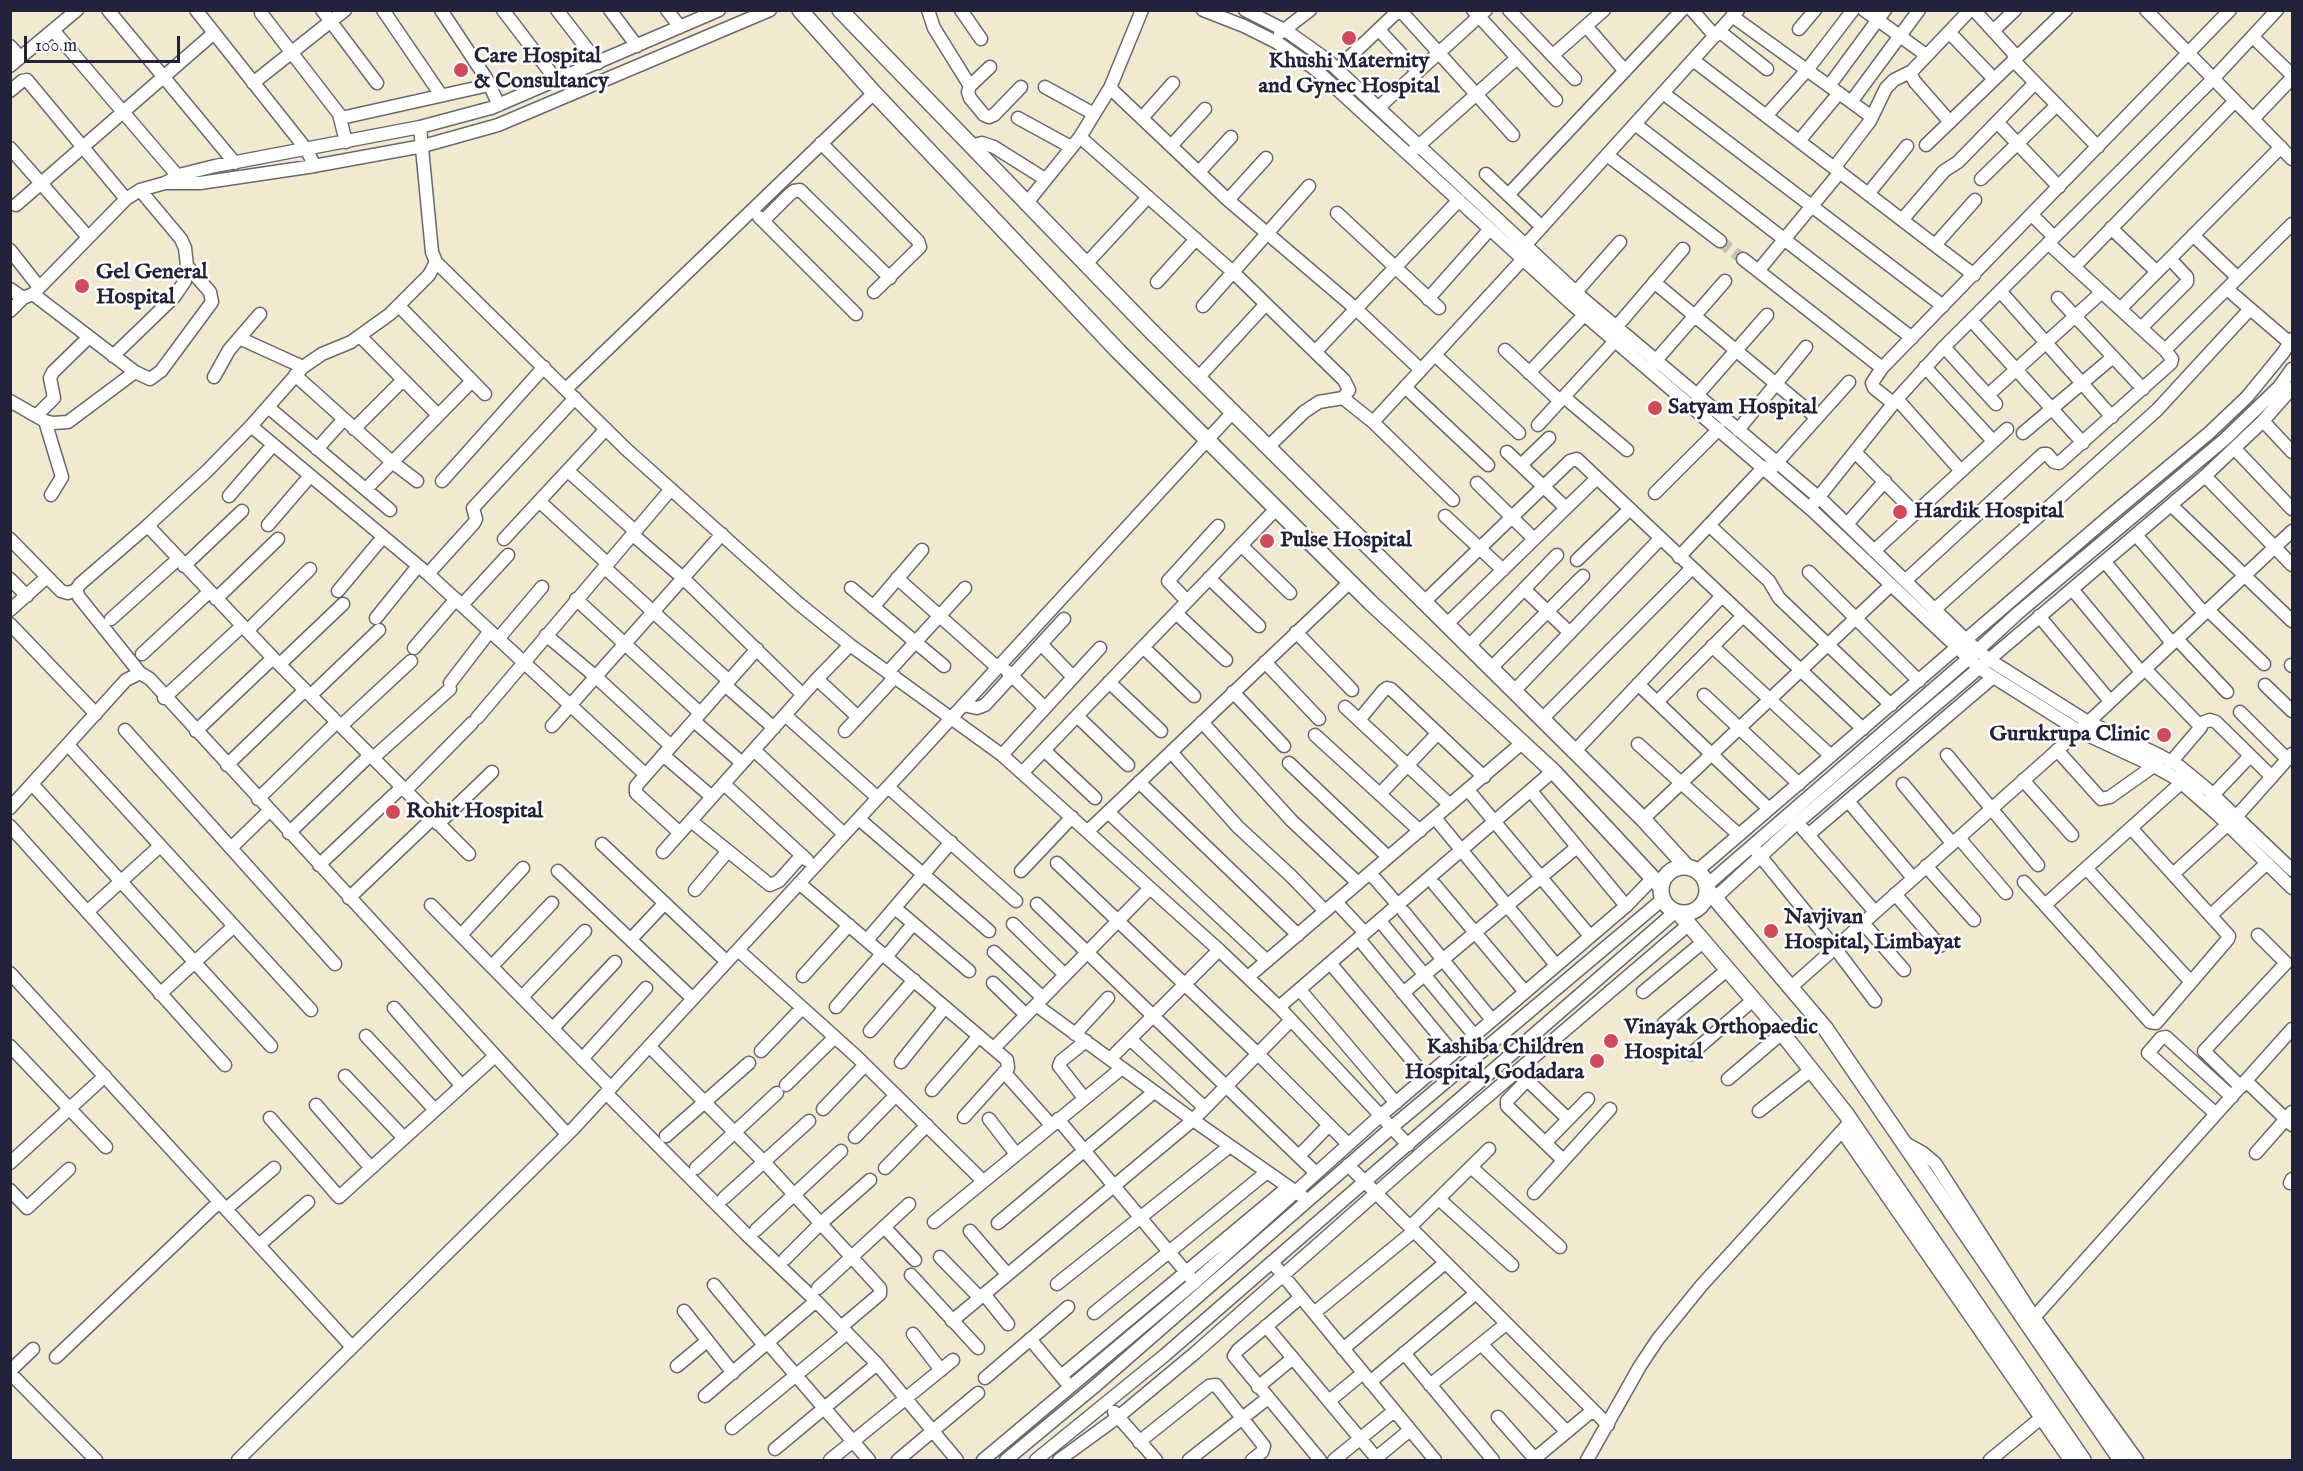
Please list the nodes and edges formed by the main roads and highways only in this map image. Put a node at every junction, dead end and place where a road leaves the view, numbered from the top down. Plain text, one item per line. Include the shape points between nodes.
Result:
1 (840, 10) edge
2 (808, 13) edge
3 (1692, 869) junction
4 (1659, 888) junction
5 (1710, 891) junction
6 (1681, 916) junction
7 (2083, 1461) edge
8 (2121, 1461) edge

1 - 3 main road via 1198,378
2 - 4 main road via 874,93 1105,338 1350,582 1553,771
3 - 4 main road via 1675,869
3 - 5 main road via 1703,876
4 - 6 main road via 1667,906
5 - 6 main road via 1700,908
5 - 8 main road via 1825,1028 2031,1321
6 - 7 main road via 1811,1070 2046,1414

